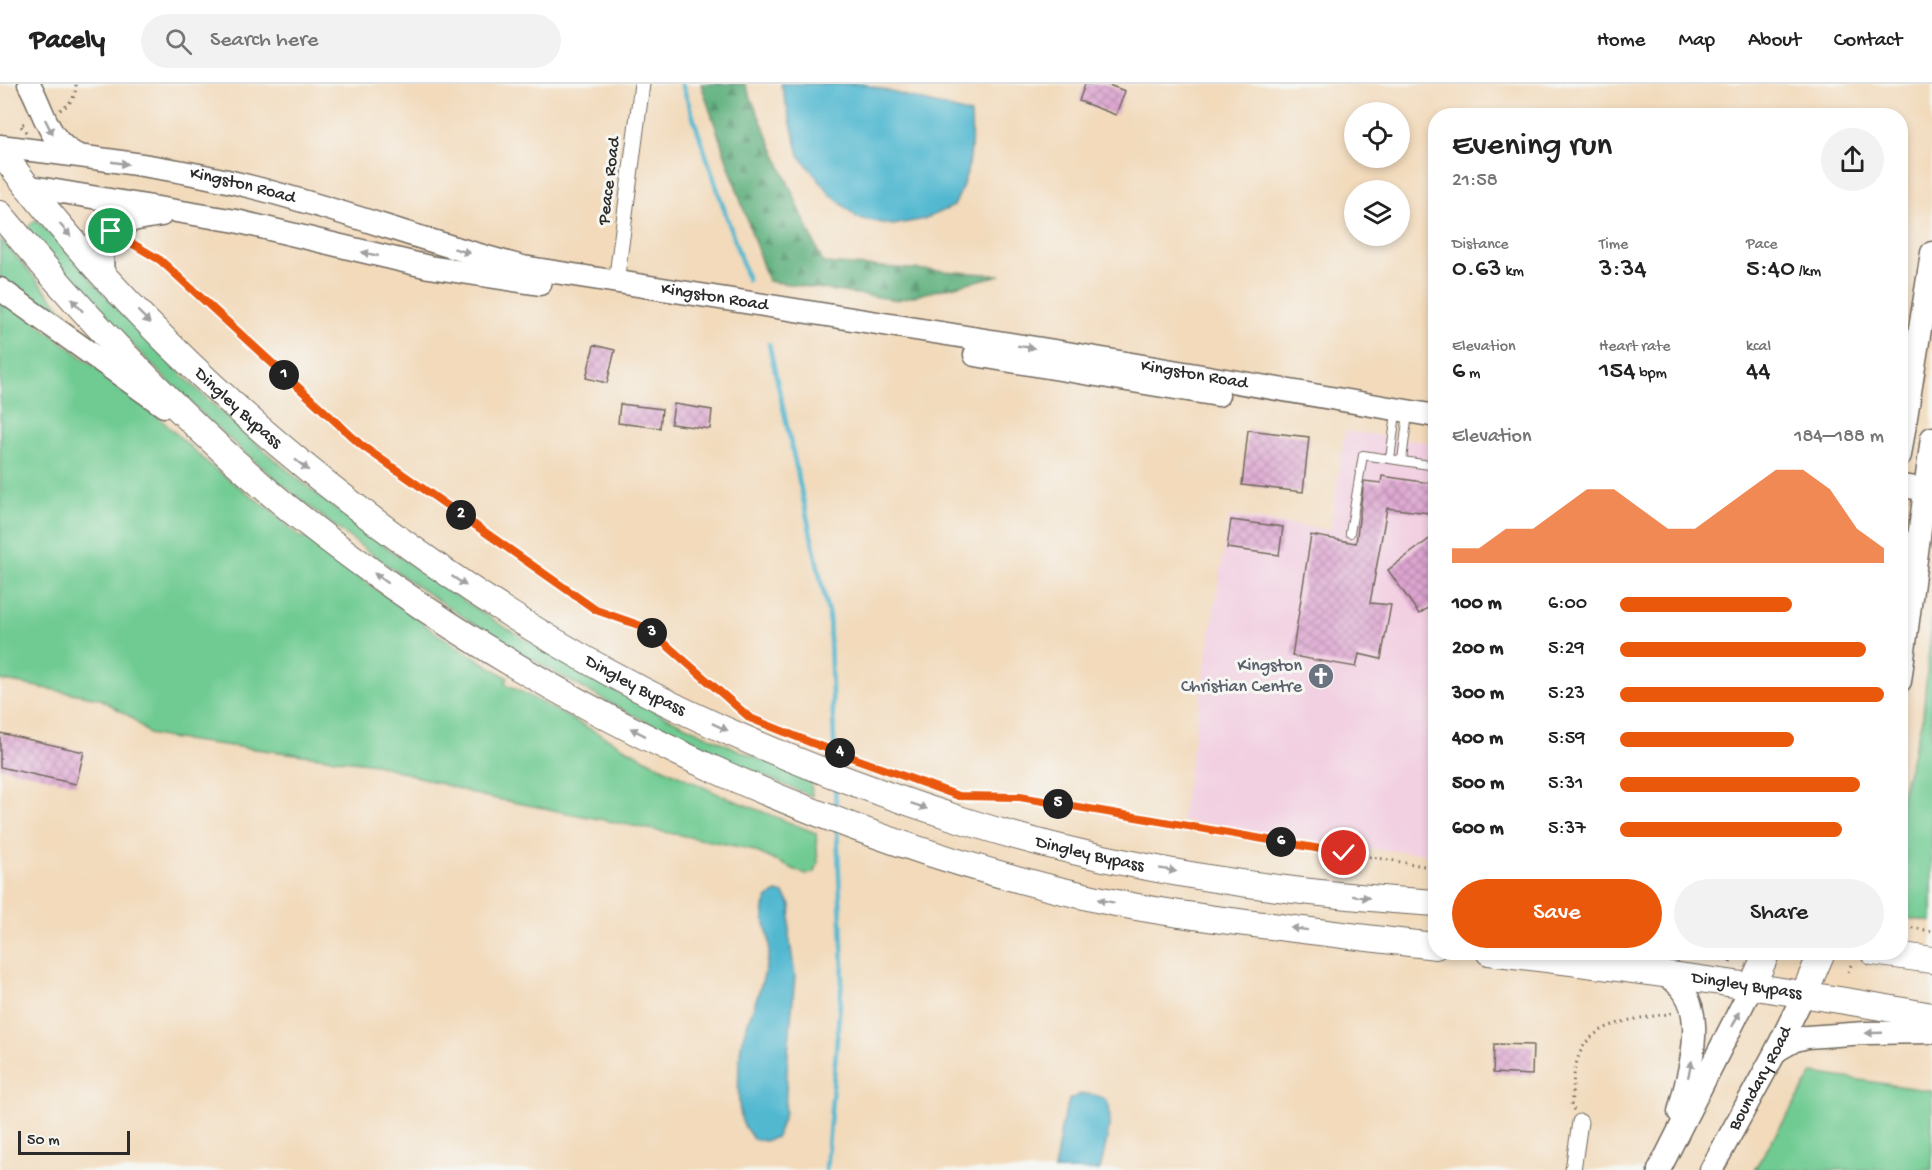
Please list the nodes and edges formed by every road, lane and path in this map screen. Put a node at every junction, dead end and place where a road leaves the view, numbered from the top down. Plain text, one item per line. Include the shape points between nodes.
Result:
1 (29, 84) edge
2 (76, 84) edge
3 (642, 84) edge
4 (44, 116) junction
5 (0, 146) edge
6 (0, 151) edge
7 (40, 151) junction
8 (83, 157) junction
9 (0, 182) edge
10 (26, 186) junction
11 (253, 187) junction
12 (181, 212) junction
13 (0, 214) edge
14 (111, 231) junction
15 (1932, 253) edge
16 (429, 267) junction
17 (103, 275) junction
18 (0, 289) edge
19 (615, 290) junction
20 (1925, 345) edge
21 (1908, 408) edge
22 (1428, 416) edge
23 (1402, 417) junction
24 (1428, 426) edge
25 (1932, 438) edge
26 (223, 450) junction
27 (1390, 459) junction
28 (1401, 460) junction
29 (1428, 465) edge
30 (1908, 487) edge
31 (1928, 489) edge
32 (1918, 518) edge
33 (1350, 533) dead end
34 (1932, 553) edge
35 (1913, 572) junction
36 (1908, 631) edge
37 (813, 755) junction
38 (1428, 867) edge
39 (1428, 902) edge
40 (1908, 927) edge
41 (1932, 931) edge
42 (1428, 945) edge
43 (1555, 960) edge
44 (1731, 960) edge
45 (1763, 960) edge
46 (1819, 960) edge
47 (1851, 965) dead end
48 (1655, 972) junction
49 (1848, 972) dead end
50 (1721, 981) junction
51 (1752, 986) junction
52 (1804, 994) junction
53 (1692, 1010) junction
54 (1932, 1016) edge
55 (1932, 1032) edge
56 (1776, 1051) junction
57 (1580, 1122) joint
58 (1671, 1146) junction
59 (1573, 1170) edge
60 (1659, 1170) edge
61 (1711, 1170) edge

1 - 4 main road
2 - 4 path via 67,105
3 - 19 street, Peace Road
4 - 7 path via 20,125
4 -> 8 main road via 56,140
5 - 7 main road, Kingston Road
6 - 10 highway, Dingley Bypass
7 - 8 main road, Kingston Road
8 -> 11 main road, Kingston Road
9 - 10 highway, Kingston Road
10 - 12 main road, Kingston Road
10 -> 17 highway, Dingley Bypass
11 - 16 main road via 305,213 426,254
11 -> 19 main road, Kingston Road via 469,253
12 - 14 main road via 134,219
16 -> 12 main road, Kingston Road
26 -> 13 highway via 111,342
14 - 17 main road via 102,250
14 - 37 path via 160,260 361,445 596,610 647,628 750,718
15 - 20 main road
16 - 19 main road, Kingston Road
17 -> 37 highway, Dingley Bypass via 209,382 287,452 418,553 517,619 610,673 730,732
18 - 26 main road
19 - 23 main road, Kingston Road via 1135,382
20 - 21 main road
22 - 23 main road, Kingston Road
23 - 24 main road, Kingston Road
23 - 27 lane
23 - 28 lane
25 - 31 main road
42 -> 26 highway via 1094,898 988,871 806,809 680,754 580,703 454,629 340,549
27 - 28 lane
27 - 33 lane via 1363,455
28 - 29 lane
30 - 31 main road
31 - 32 main road
32 - 35 main road
34 - 35 main road
35 - 36 main road
37 - 38 path via 864,762 959,796 1020,797
37 -> 39 highway, Dingley Bypass via 864,787 1036,842 1243,883
40 - 41 path
43 - 48 highway, Dingley Bypass
44 - 50 path
45 - 51 highway
46 - 52 highway, Boundary Road
47 - 49 path
48 - 50 highway, Dingley Bypass
48 - 53 main road via 1679,984
50 - 51 highway, Dingley Bypass
51 - 52 highway, Dingley Bypass
58 -> 51 main road
52 - 54 highway, Dingley Bypass
52 - 56 main road, Boundary Road
53 - 57 path via 1613,1024 1593,1037 1579,1054 1574,1076 1571,1106
58 -> 53 main road via 1694,1053
55 -> 56 main road via 1807,1037
56 - 61 main road, Boundary Road
57 - 59 street
58 - 60 main road

